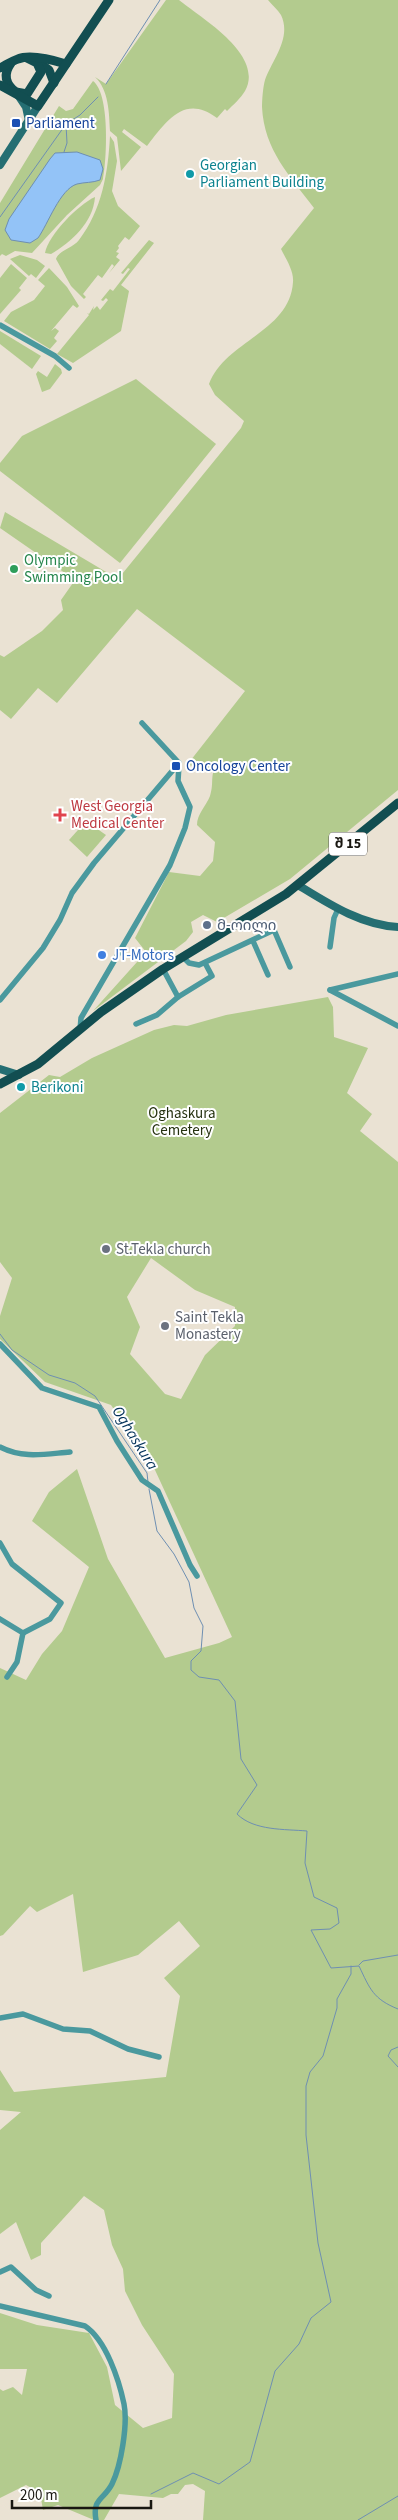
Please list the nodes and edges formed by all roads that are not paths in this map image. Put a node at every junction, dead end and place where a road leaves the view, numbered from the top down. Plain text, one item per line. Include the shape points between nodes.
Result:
1 (109, 0) edge
2 (31, 58) junction
3 (11, 63) junction
4 (66, 64) junction
5 (0, 68) edge
6 (54, 83) junction
7 (0, 85) edge
8 (16, 92) junction
9 (38, 106) junction
10 (29, 120) junction
11 (0, 165) edge
12 (0, 325) edge
13 (69, 368) dead end
14 (142, 723) dead end
15 (180, 763) junction
16 (398, 803) edge
17 (298, 886) junction
18 (338, 909) junction
19 (398, 927) edge
20 (253, 941) junction
21 (330, 946) dead end
22 (183, 956) junction
23 (205, 963) junction
24 (290, 967) dead end
25 (163, 969) junction
26 (398, 974) edge
27 (268, 975) dead end
28 (178, 996) junction
29 (1, 997) edge
30 (136, 1024) dead end
31 (398, 1026) edge
32 (80, 1030) junction
33 (0, 1069) edge
34 (19, 1075) junction
35 (0, 1084) edge
36 (0, 1344) edge
37 (0, 1447) edge
38 (70, 1452) dead end
39 (0, 1543) edge
40 (198, 1576) dead end
41 (0, 1619) edge
42 (23, 1633) junction
43 (8, 1677) dead end
44 (0, 2018) edge
45 (159, 2057) dead end
46 (0, 2272) edge
47 (49, 2296) dead end
48 (0, 2306) edge
49 (96, 2520) edge

1 - 4 main road
2 - 3 main road via 20,58
2 - 4 main road
2 - 6 main road via 49,70
2 - 8 main road via 41,72 27,94
3 - 5 main road
3 - 8 main road via 5,76 10,88
4 - 6 main road
6 - 9 main road
7 - 8 main road
8 - 9 main road
8 - 10 street via 26,107
9 - 10 street
10 - 11 street
12 - 13 street via 55,356
14 - 15 street
15 - 29 street via 94,863 72,893 43,948
15 - 32 street via 178,781 190,807 185,828 170,865 81,1018
16 - 17 main road, შ 15
17 - 18 street
17 - 22 main road, შ 15
18 - 19 street via 384,926
18 - 21 street
20 - 23 street
20 - 24 street via 274,930
20 - 27 street
22 - 23 street via 193,965
22 - 25 main road, შ 15
23 - 28 street via 212,976
25 - 28 street
25 - 32 main road, შ 15
26 - 31 street via 330,990
28 - 30 street via 157,1015
32 - 34 main road, შ 15
33 - 34 street
34 - 35 main road
36 - 40 street via 42,1388 100,1407 142,1480 158,1491 190,1565
37 - 38 street via 26,1456
39 - 42 street via 12,1564 61,1603 50,1619
41 - 42 street
42 - 43 street via 18,1662
44 - 45 street via 23,2014 63,2029 90,2031 128,2049
46 - 47 street via 11,2267 36,2290
48 - 49 street via 85,2326 95,2333 104,2347 124,2404 124,2432 112,2485 98,2499 94,2510

